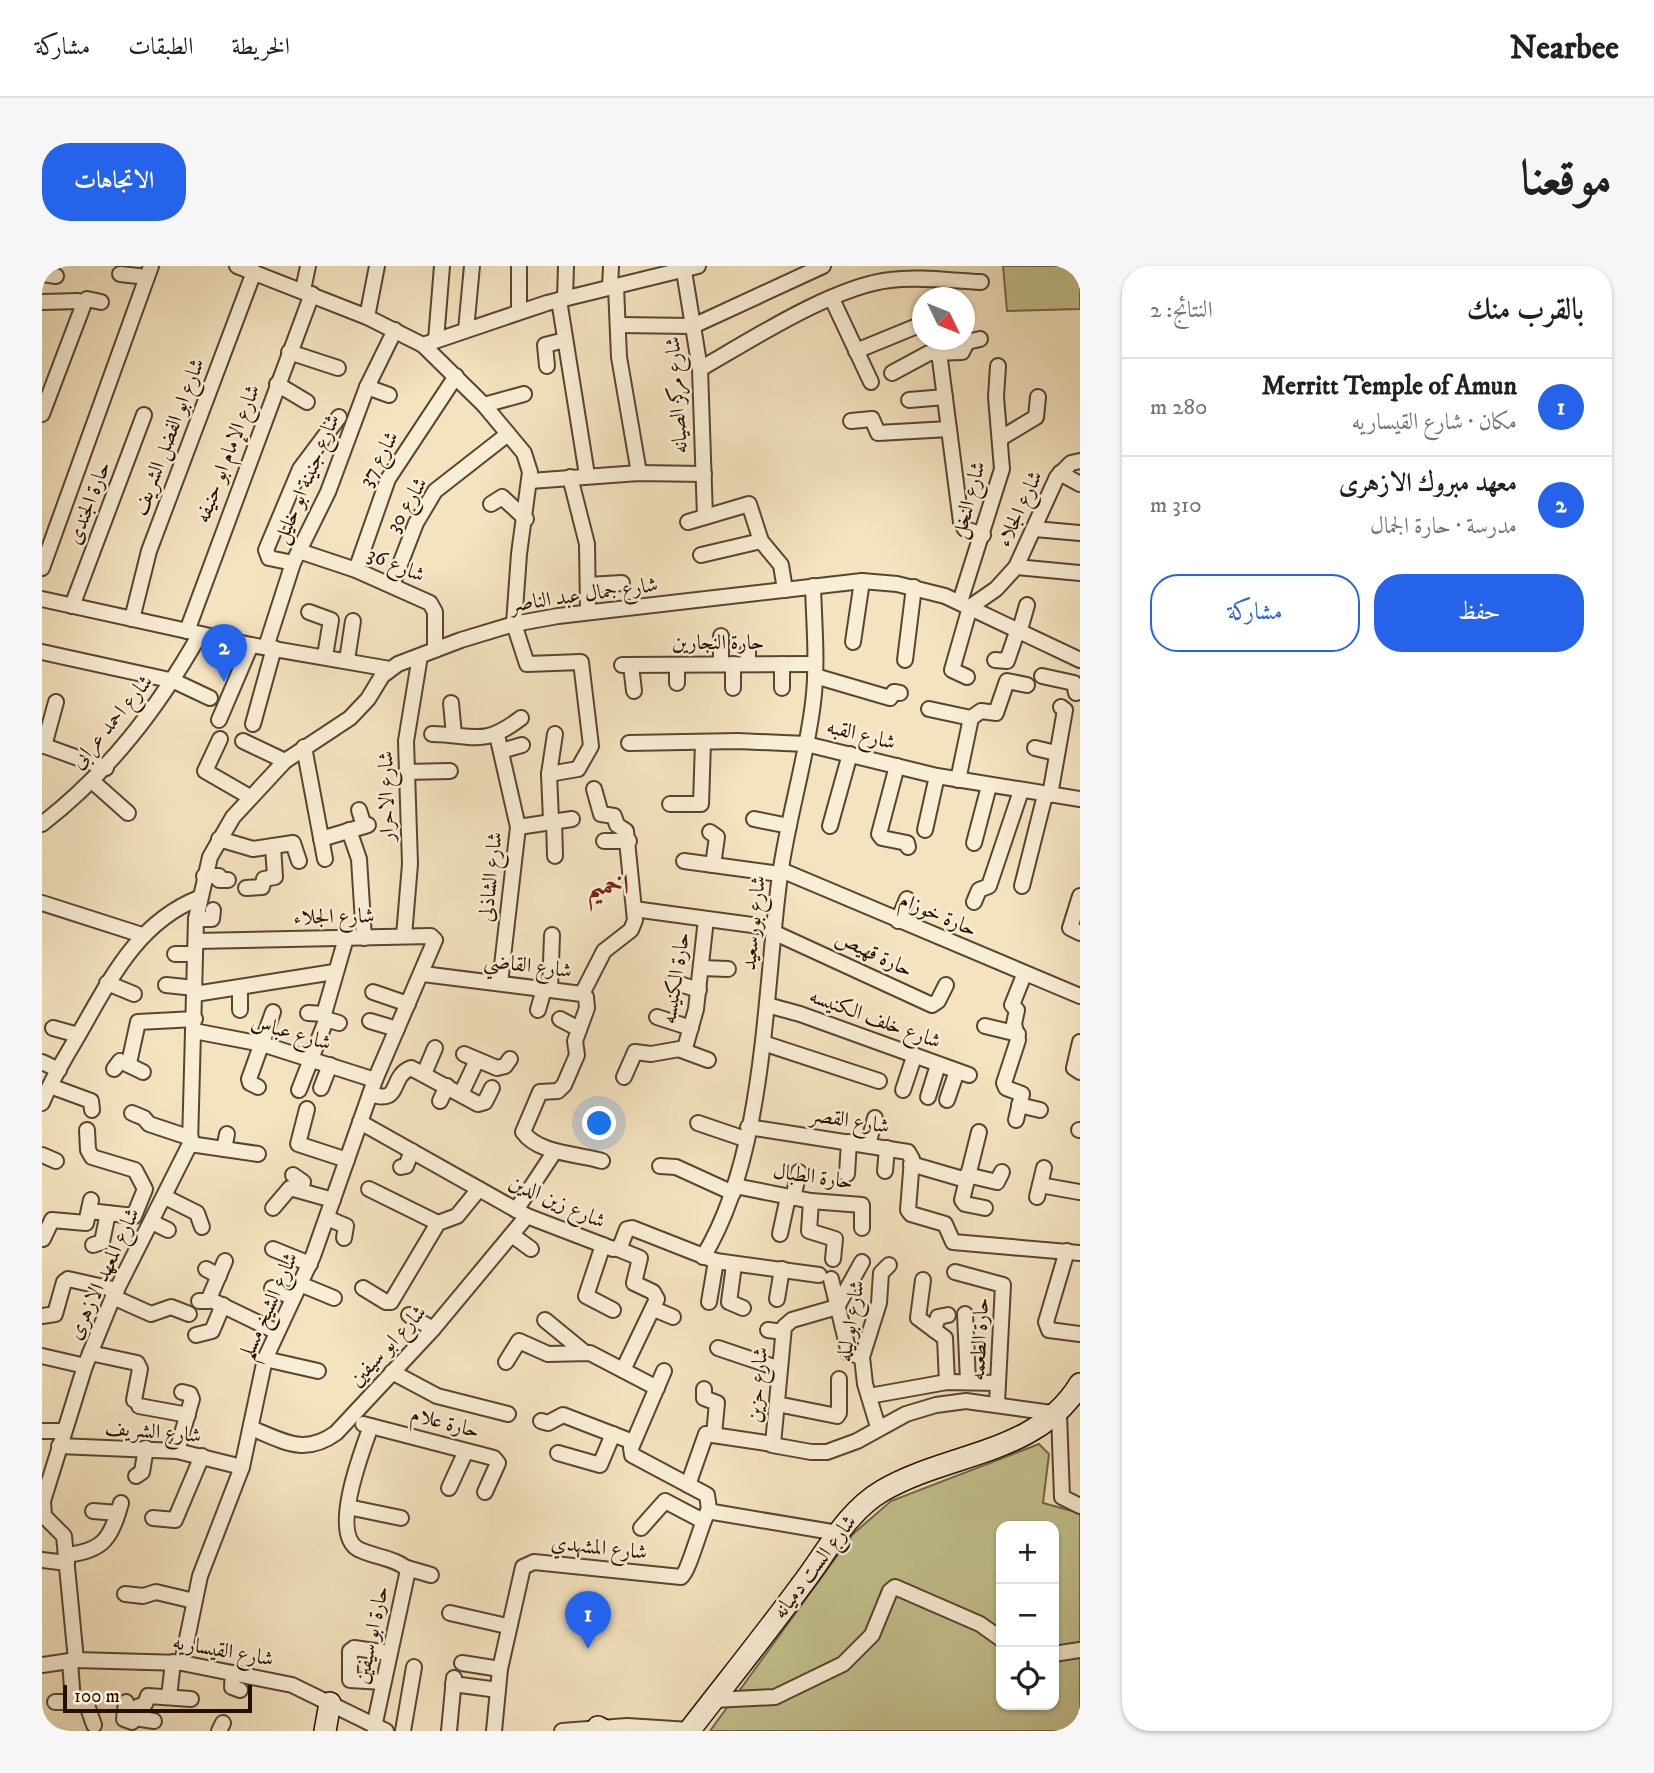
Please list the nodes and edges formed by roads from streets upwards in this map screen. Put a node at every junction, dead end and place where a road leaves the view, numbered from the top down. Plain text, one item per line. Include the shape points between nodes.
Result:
1 (308, 266) edge
2 (377, 266) edge
3 (442, 266) edge
4 (472, 266) edge
5 (519, 266) edge
6 (566, 266) edge
7 (611, 266) edge
8 (822, 266) edge
9 (246, 268) edge
10 (684, 269) edge
11 (149, 271) edge
12 (120, 274) dead end
13 (982, 282) dead end
14 (613, 288) junction
15 (307, 292) junction
16 (562, 299) junction
17 (832, 299) junction
18 (42, 302) edge
19 (101, 302) dead end
20 (82, 303) junction
21 (519, 313) junction
22 (367, 317) junction
23 (618, 325) junction
24 (693, 326) junction
25 (912, 328) edge
26 (395, 330) junction
27 (466, 330) junction
28 (565, 340) junction
29 (980, 340) dead end
30 (430, 342) junction
31 (856, 351) junction
32 (289, 352) junction
33 (939, 352) junction
34 (547, 366) dead end
35 (998, 366) dead end
36 (338, 368) dead end
37 (700, 369) junction
38 (892, 373) dead end
39 (456, 376) junction
40 (871, 382) dead end
41 (277, 384) junction
42 (367, 387) junction
43 (524, 394) dead end
44 (389, 395) dead end
45 (945, 397) junction
46 (1038, 397) dead end
47 (909, 400) dead end
48 (307, 402) dead end
49 (484, 405) junction
50 (42, 414) edge
51 (144, 415) dead end
52 (339, 417) dead end
53 (851, 421) dead end
54 (949, 429) junction
55 (508, 434) junction
56 (1001, 439) junction
57 (1080, 461) edge
58 (639, 473) junction
59 (1060, 473) junction
60 (704, 474) junction
61 (587, 475) junction
62 (570, 477) junction
63 (530, 481) junction
64 (1080, 484) edge
65 (491, 505) dead end
66 (705, 517) junction
67 (526, 519) junction
68 (688, 522) dead end
69 (1035, 529) junction
70 (1080, 533) edge
71 (983, 535) junction
72 (761, 541) junction
73 (701, 555) dead end
74 (296, 557) junction
75 (1016, 567) junction
76 (42, 568) edge
77 (356, 570) junction
78 (1080, 573) edge
79 (862, 582) junction
80 (622, 583) dead end
81 (392, 585) junction
82 (588, 586) junction
83 (813, 586) junction
84 (914, 587) junction
85 (785, 590) junction
86 (42, 599) edge
87 (965, 604) junction
88 (1027, 605) dead end
89 (72, 606) junction
90 (588, 611) junction
91 (309, 612) dead end
92 (132, 619) junction
93 (353, 621) dead end
94 (514, 624) junction
95 (1018, 632) junction
96 (193, 633) junction
97 (721, 636) dead end
98 (853, 642) dead end
99 (264, 647) junction
100 (435, 650) junction
101 (42, 652) edge
102 (325, 656) junction
103 (420, 656) junction
104 (1074, 658) edge
105 (347, 660) junction
106 (905, 660) dead end
107 (995, 660) dead end
108 (738, 661) junction
109 (782, 664) junction
110 (677, 665) junction
111 (390, 669) junction
112 (962, 669) dead end
113 (815, 670) junction
114 (1042, 676) dead end
115 (174, 681) junction
116 (1062, 681) junction
117 (677, 683) dead end
118 (1027, 685) dead end
119 (733, 688) dead end
120 (782, 688) dead end
121 (634, 691) dead end
122 (900, 692) dead end
123 (1076, 693) dead end
124 (210, 698) dead end
125 (56, 702) dead end
126 (451, 703) dead end
127 (1061, 707) dead end
128 (929, 709) dead end
129 (521, 718) dead end
130 (971, 718) junction
131 (219, 720) dead end
132 (253, 724) dead end
133 (432, 734) dead end
134 (555, 734) dead end
135 (454, 735) junction
136 (497, 736) junction
137 (220, 739) dead end
138 (243, 741) dead end
139 (703, 742) junction
140 (629, 743) dead end
141 (806, 744) junction
142 (43, 745) edge
143 (522, 746) dead end
144 (304, 747) junction
145 (1035, 748) dead end
146 (500, 751) junction
147 (1056, 753) junction
148 (850, 754) junction
149 (285, 761) junction
150 (897, 766) junction
151 (106, 768) junction
152 (450, 771) dead end
153 (406, 772) junction
154 (549, 774) junction
155 (937, 776) junction
156 (958, 780) junction
157 (92, 781) junction
158 (989, 786) junction
159 (594, 789) dead end
160 (1021, 791) junction
161 (1048, 795) junction
162 (250, 797) junction
163 (296, 798) dead end
164 (312, 799) junction
165 (1080, 799) edge
166 (670, 804) dead end
167 (359, 810) dead end
168 (128, 813) dead end
169 (754, 819) dead end
170 (552, 820) junction
171 (572, 820) dead end
172 (43, 822) edge
173 (830, 825) dead end
174 (789, 826) junction
175 (518, 827) junction
176 (349, 830) junction
177 (925, 831) dead end
178 (710, 832) dead end
179 (219, 839) junction
180 (321, 839) junction
181 (604, 841) dead end
182 (629, 841) junction
183 (974, 843) dead end
184 (273, 846) junction
185 (908, 847) dead end
186 (555, 856) dead end
187 (324, 859) dead end
188 (299, 861) dead end
189 (684, 861) dead end
190 (713, 865) junction
191 (780, 872) junction
192 (204, 876) junction
193 (228, 880) dead end
194 (1022, 886) dead end
195 (246, 887) dead end
196 (1080, 895) edge
197 (199, 898) junction
198 (907, 899) dead end
199 (974, 902) dead end
200 (42, 903) edge
201 (634, 909) junction
202 (214, 910) dead end
203 (196, 919) junction
204 (706, 919) junction
205 (898, 921) junction
206 (774, 930) junction
207 (1080, 933) edge
208 (142, 935) junction
209 (552, 935) dead end
210 (404, 936) junction
211 (346, 938) junction
212 (365, 938) junction
213 (195, 948) junction
214 (175, 954) dead end
215 (702, 968) junction
216 (728, 969) dead end
217 (334, 972) junction
218 (423, 974) junction
219 (1024, 975) junction
220 (673, 982) dead end
221 (107, 983) junction
222 (500, 983) junction
223 (166, 985) dead end
224 (946, 985) dead end
225 (240, 989) junction
226 (547, 989) junction
227 (699, 990) junction
228 (195, 991) junction
229 (373, 992) dead end
230 (134, 994) dead end
231 (582, 994) junction
232 (1080, 996) edge
233 (408, 1004) junction
234 (767, 1005) junction
235 (240, 1010) dead end
236 (538, 1010) dead end
237 (273, 1012) dead end
238 (308, 1013) dead end
239 (334, 1014) junction
240 (657, 1017) dead end
241 (561, 1019) dead end
242 (370, 1021) dead end
243 (194, 1025) junction
244 (985, 1026) dead end
245 (53, 1028) dead end
246 (691, 1028) junction
247 (397, 1029) junction
248 (579, 1029) junction
249 (1018, 1034) junction
250 (78, 1035) junction
251 (1080, 1042) edge
252 (763, 1043) junction
253 (262, 1044) junction
254 (435, 1048) dead end
255 (681, 1050) junction
256 (914, 1057) junction
257 (310, 1059) junction
258 (510, 1059) dead end
259 (708, 1060) dead end
260 (42, 1062) edge
261 (129, 1063) junction
262 (330, 1065) junction
263 (938, 1065) junction
264 (114, 1069) dead end
265 (59, 1070) junction
266 (143, 1072) dead end
267 (1080, 1072) edge
268 (424, 1074) junction
269 (624, 1077) dead end
270 (375, 1080) junction
271 (879, 1081) dead end
272 (447, 1086) junction
273 (258, 1087) dead end
274 (321, 1088) dead end
275 (492, 1088) dead end
276 (299, 1090) dead end
277 (903, 1090) dead end
278 (370, 1094) junction
279 (461, 1094) junction
280 (44, 1095) edge
281 (928, 1097) dead end
282 (947, 1100) dead end
283 (440, 1101) dead end
284 (1019, 1105) junction
285 (307, 1109) dead end
286 (92, 1110) dead end
287 (1040, 1111) dead end
288 (132, 1113) dead end
289 (875, 1118) dead end
290 (1016, 1120) dead end
291 (360, 1122) junction
292 (698, 1123) dead end
293 (88, 1130) dead end
294 (979, 1132) dead end
295 (746, 1133) junction
296 (227, 1134) dead end
297 (191, 1141) junction
298 (849, 1142) junction
299 (868, 1145) junction
300 (887, 1148) junction
301 (224, 1149) junction
302 (412, 1151) junction
303 (555, 1151) junction
304 (258, 1154) dead end
305 (347, 1160) junction
306 (602, 1161) dead end
307 (911, 1164) junction
308 (660, 1166) dead end
309 (401, 1167) dead end
310 (1044, 1168) dead end
311 (885, 1171) dead end
312 (799, 1172) dead end
313 (1002, 1172) dead end
314 (847, 1174) dead end
315 (293, 1175) dead end
316 (967, 1177) junction
317 (369, 1189) dead end
318 (479, 1189) junction
319 (734, 1189) junction
320 (301, 1190) junction
321 (1080, 1192) edge
322 (790, 1197) junction
323 (333, 1200) junction
324 (142, 1201) junction
325 (811, 1201) junction
326 (162, 1202) junction
327 (273, 1208) dead end
328 (985, 1208) dead end
329 (108, 1213) junction
330 (522, 1213) junction
331 (911, 1214) junction
332 (327, 1218) junction
333 (927, 1218) junction
334 (152, 1222) junction
335 (438, 1223) junction
336 (202, 1227) dead end
337 (863, 1228) dead end
338 (168, 1230) dead end
339 (908, 1230) dead end
340 (780, 1234) dead end
341 (512, 1235) junction
342 (925, 1235) dead end
343 (344, 1238) dead end
344 (43, 1240) edge
345 (93, 1245) dead end
346 (610, 1247) junction
347 (273, 1249) dead end
348 (531, 1250) dead end
349 (1073, 1252) edge
350 (709, 1259) junction
351 (833, 1259) dead end
352 (225, 1261) dead end
353 (863, 1262) dead end
354 (310, 1264) junction
355 (734, 1265) junction
356 (889, 1265) dead end
357 (955, 1272) dead end
358 (792, 1275) junction
359 (923, 1280) dead end
360 (300, 1284) junction
361 (272, 1288) dead end
362 (363, 1288) dead end
363 (115, 1294) junction
364 (293, 1298) junction
365 (334, 1298) dead end
366 (777, 1299) dead end
367 (709, 1302) dead end
368 (223, 1305) junction
369 (837, 1307) junction
370 (743, 1308) dead end
371 (654, 1309) junction
372 (613, 1310) dead end
373 (189, 1314) dead end
374 (965, 1314) dead end
375 (409, 1315) dead end
376 (948, 1315) dead end
377 (42, 1316) edge
378 (673, 1317) dead end
379 (545, 1320) dead end
380 (433, 1329) junction
381 (934, 1330) junction
382 (277, 1332) junction
383 (1080, 1334) edge
384 (196, 1335) dead end
385 (718, 1348) dead end
386 (584, 1352) junction
387 (567, 1355) junction
388 (42, 1356) edge
389 (862, 1357) junction
390 (88, 1359) junction
391 (265, 1359) junction
392 (506, 1362) dead end
393 (623, 1370) junction
394 (318, 1371) dead end
395 (559, 1371) dead end
396 (664, 1371) dead end
397 (393, 1372) junction
398 (785, 1374) junction
399 (839, 1379) dead end
400 (968, 1381) junction
401 (947, 1382) junction
402 (998, 1382) junction
403 (1080, 1384) edge
404 (657, 1388) junction
405 (704, 1389) dead end
406 (182, 1392) dead end
407 (869, 1396) junction
408 (997, 1403) junction
409 (777, 1404) junction
410 (508, 1414) dead end
411 (1059, 1414) junction
412 (188, 1415) junction
413 (348, 1421) junction
414 (541, 1422) dead end
415 (371, 1426) junction
416 (699, 1426) dead end
417 (878, 1427) junction
418 (251, 1428) junction
419 (42, 1431) edge
420 (63, 1431) junction
421 (714, 1433) junction
422 (612, 1434) junction
423 (429, 1441) junction
424 (633, 1442) junction
425 (772, 1445) junction
426 (59, 1446) junction
427 (146, 1448) junction
428 (177, 1451) junction
429 (466, 1451) junction
430 (558, 1453) dead end
431 (202, 1456) junction
432 (424, 1456) dead end
433 (242, 1467) junction
434 (136, 1476) dead end
435 (688, 1485) junction
436 (449, 1488) dead end
437 (485, 1492) dead end
438 (1080, 1506) edge
439 (348, 1507) junction
440 (93, 1511) dead end
441 (706, 1515) junction
442 (401, 1518) dead end
443 (153, 1520) dead end
444 (641, 1528) dead end
445 (838, 1533) junction
446 (66, 1559) junction
447 (42, 1560) edge
448 (407, 1568) junction
449 (431, 1575) dead end
450 (125, 1594) dead end
451 (194, 1601) junction
452 (450, 1613) dead end
453 (507, 1626) junction
454 (996, 1635) edge
455 (1080, 1650) edge
456 (389, 1653) junction
457 (1059, 1653) edge
458 (73, 1661) junction
459 (178, 1663) junction
460 (462, 1663) dead end
461 (42, 1665) edge
462 (414, 1667) dead end
463 (500, 1669) junction
464 (233, 1673) junction
465 (383, 1682) junction
466 (240, 1690) dead end
467 (498, 1690) junction
468 (169, 1697) junction
469 (191, 1699) dead end
470 (713, 1700) junction
471 (55, 1702) dead end
472 (73, 1702) junction
473 (126, 1702) dead end
474 (330, 1703) junction
475 (135, 1718) junction
476 (154, 1721) dead end
477 (94, 1725) dead end
478 (380, 1729) edge
479 (602, 1729) edge
480 (689, 1730) edge
481 (325, 1731) edge
482 (402, 1731) edge
483 (449, 1731) edge
484 (494, 1731) edge
485 (562, 1731) edge

1 - 15 street
2 - 22 street
3 - 30 street
4 - 27 street
5 - 21 street
6 - 16 street
7 - 14 street
8 - 24 street
9 - 15 street
9 - 92 street, شارع ابو الفضل الشريف via 149,551
10 - 14 street
10 - 24 street, شارع مركز الصيانه
11 - 12 street
11 - 76 street
13 - 17 street via 888,280
14 - 16 street
14 - 23 street
15 - 22 street
15 - 32 street, شارع الإمام ابو حنيفه
16 - 21 street
16 - 28 street
17 - 31 street
17 - 37 street
18 - 20 street
19 - 20 street via 87,299
20 - 50 street
21 - 27 street
22 - 26 street
23 - 24 street
23 - 58 street via 619,357
24 - 37 street, شارع مركز الصيانه
25 - 31 street
26 - 30 street
26 - 42 street, شارع جنينة ابو خليل
27 - 30 street
28 - 34 street via 545,345
28 - 61 street
29 - 33 street via 967,342 962,352
30 - 39 street
31 - 40 street
32 - 36 street
32 - 41 street, شارع الإمام ابو حنيفه
33 - 38 street
33 - 45 street
35 - 56 street, شارع النخل
37 - 60 street, شارع مركز الصيانه
39 - 49 street
39 - 77 street, شارع 37 via 388,479
41 - 48 street
41 - 96 street, شارع الإمام ابو حنيفه
42 - 44 street
42 - 74 street, شارع جنينة ابو خليل via 341,459
43 - 49 street
45 - 47 street
45 - 54 street
46 - 56 street via 1036,417
49 - 55 street
51 - 89 street, حارة الجندى
52 - 74 street, شارع 36 via 300,470 266,551 269,558
53 - 54 street via 872,419 878,433
54 - 71 street via 961,522 965,529
55 - 63 street via 528,462
55 - 81 street, شارع 30 via 435,491 416,523
56 - 71 street, شارع النخل via 1000,482
57 - 59 street, شارع الجلاء
58 - 60 street
58 - 61 street
59 - 64 street
59 - 69 street, شارع الجلاء
60 - 66 street, شارع مركز الصيانه
61 - 62 street
62 - 63 street
62 - 82 street via 587,544
63 - 67 street
65 - 67 street via 502,497
66 - 68 street
66 - 72 street via 749,504
67 - 94 street
69 - 70 street
69 - 75 street, شارع الجلاء
71 - 87 street, شارع النخل
72 - 73 street
72 - 85 street via 780,565
74 - 77 street, شارع 36
74 - 99 street, شارع جنينة ابو خليل
75 - 78 street
75 - 87 street, شارع الجلاء via 996,589
77 - 81 street, شارع 36
79 - 83 street, شارع جمال عبد الناصر
79 - 84 street, شارع جمال عبد الناصر
79 - 98 street
80 - 82 street
81 - 100 street, شارع 36 via 433,605
82 - 90 street
83 - 85 street, شارع جمال عبد الناصر
83 - 113 street, شارع بورسعيد
84 - 87 street, شارع جمال عبد الناصر
84 - 106 street
85 - 90 street, شارع جمال عبد الناصر
86 - 89 street
87 - 95 street, شارع جمال عبد الناصر
87 - 112 street, شارع النخل via 970,633
88 - 95 street
89 - 92 street
90 - 94 street, شارع جمال عبد الناصر
91 - 102 street via 331,620
92 - 96 street
93 - 105 street
94 - 100 street, شارع جمال عبد الناصر
94 - 154 street via 527,664 581,662 591,746 578,769
95 - 104 street, شارع جمال عبد الناصر
95 - 107 street via 1007,661
96 - 99 street
96 - 115 street, شارع احمد عرابى
97 - 108 street
99 - 102 street
99 - 131 street
99 - 132 street
100 - 103 street, شارع جمال عبد الناصر
101 - 115 street
102 - 105 street
103 - 111 street, شارع جمال عبد الناصر
103 - 153 street, شارع الاحرار via 410,708
104 - 116 street
105 - 111 street
108 - 109 street, حارة النجارين
108 - 110 street, حارة النجارين
108 - 119 street
109 - 113 street, حارة النجارين
109 - 120 street
110 - 117 street
110 - 121 street, حارة النجارين via 626,665
111 - 144 street, شارع جمال عبد الناصر via 350,718
113 - 122 street, حارة النجارين via 890,698
113 - 141 street, شارع بورسعيد
114 - 116 street
115 - 124 street
115 - 151 street, شارع احمد عرابى
116 - 123 street via 1076,685
118 - 130 street via 1007,681 998,712 981,711
125 - 142 street
126 - 135 street
127 - 147 street via 1065,712
128 - 130 street
129 - 136 street
130 - 156 street via 972,750
133 - 135 street
134 - 154 street
135 - 136 street
136 - 146 street, شارع الشاذلى
137 - 162 street via 205,771
138 - 149 street
139 - 140 street, شارع القبه
139 - 141 street, شارع القبه via 755,736
139 - 166 street via 701,804
141 - 148 street, شارع القبه
141 - 174 street, شارع بورسعيد
142 - 151 street
143 - 146 street
144 - 149 street, شارع جمال عبد الناصر
144 - 164 street
145 - 147 street
146 - 175 street, شارع الشاذلى
147 - 161 street
148 - 150 street, شارع القبه
148 - 173 street
149 - 162 street, شارع جمال عبد الناصر
150 - 155 street, شارع القبه
150 - 185 street via 879,834
151 - 157 street, شارع احمد عرابى
152 - 153 street
153 - 210 street, شارع الاحرار via 410,864
154 - 170 street
155 - 156 street, شارع القبه
155 - 177 street
156 - 158 street, شارع القبه
157 - 168 street
157 - 172 street, شارع احمد عرابى
158 - 160 street, شارع القبه
158 - 183 street
159 - 182 street via 599,811 614,816
160 - 161 street, شارع القبه
160 - 199 street via 989,886 979,890
161 - 165 street, شارع القبه
161 - 194 street
162 - 179 street, شارع جمال عبد الناصر
163 - 164 street
164 - 180 street
167 - 176 street via 366,826
169 - 174 street
170 - 171 street
170 - 175 street
170 - 186 street
174 - 191 street, شارع بورسعيد
175 - 222 street, شارع الشاذلى
176 - 180 street
176 - 212 street via 359,859
178 - 190 street via 717,836
179 - 184 street via 253,849
179 - 192 street, شارع جمال عبد الناصر
180 - 187 street
181 - 182 street
182 - 201 street
184 - 188 street via 293,843
184 - 195 street via 275,877 264,879 262,887
189 - 190 street, حارة خوزام
190 - 191 street, حارة خوزام via 736,874
191 - 205 street, حارة خوزام
191 - 206 street, شارع بورسعيد
192 - 193 street
192 - 197 street, شارع جمال عبد الناصر
196 - 207 street via 1070,928
197 - 203 street, شارع المعهد الازهرى
197 - 208 street via 174,910
198 - 205 street
200 - 208 street
201 - 204 street
201 - 231 street via 634,925 604,951
202 - 203 street via 212,919
203 - 213 street, شارع المعهد الازهرى
204 - 206 street
204 - 215 street, حارة الكنيسه
205 - 219 street, حارة خوزام
206 - 224 street, حارة قهيص via 932,1005
206 - 234 street, شارع بورسعيد
208 - 221 street
209 - 226 street
210 - 212 street, شارع الجلاء
210 - 218 street, شارع الجلاء via 434,938
211 - 212 street, شارع الجلاء
211 - 213 street, شارع الجلاء
211 - 217 street
213 - 214 street, شارع الجلاء
213 - 228 street, شارع المعهد الازهرى
215 - 216 street
215 - 227 street, حارة الكنيسه
217 - 225 street
217 - 239 street
218 - 222 street, شارع القاضي
218 - 233 street, شارع الشيخ مسلم
219 - 232 street, حارة خوزام
219 - 249 street via 1012,1005 1017,1010 1014,1024
220 - 227 street
221 - 230 street
221 - 250 street
222 - 226 street, شارع القاضي
223 - 228 street
225 - 228 street
225 - 235 street
226 - 231 street, شارع القاضي
226 - 236 street
227 - 246 street, حارة الكنيسه
228 - 243 street, شارع المعهد الازهرى
229 - 233 street
231 - 248 street, شارع القاضي via 588,1002
233 - 247 street, شارع الشيخ مسلم
234 - 252 street, شارع بورسعيد
234 - 256 street, شارع خلف الكنيسه
237 - 253 street
238 - 239 street
239 - 257 street via 324,1023
240 - 246 street
241 - 248 street
242 - 247 street
243 - 253 street, شارع عباس
243 - 261 street, شارع عباس via 138,1022
243 - 297 street, شارع المعهد الازهرى
244 - 249 street
245 - 250 street
246 - 255 street, حارة الكنيسه
247 - 270 street, شارع الشيخ مسلم
248 - 303 street, شارع القاضي via 570,1046 577,1055 564,1085 558,1091 540,1093 523,1128 524,1136
249 - 284 street via 1004,1083 1022,1094
250 - 265 street
251 - 267 street via 1074,1068
252 - 271 street
252 - 295 street, شارع بورسعيد
253 - 257 street, شارع عباس
253 - 273 street via 249,1079
254 - 268 street
255 - 259 street
255 - 269 street, حارة الكنيسه via 651,1055 635,1052
256 - 263 street, شارع خلف الكنيسه
256 - 277 street
257 - 262 street, شارع عباس
257 - 276 street
258 - 279 street via 501,1068 471,1057
260 - 265 street
261 - 264 street via 120,1061
261 - 266 street
262 - 270 street, شارع عباس
262 - 274 street
263 - 281 street
263 - 282 street, شارع خلف الكنيسه via 963,1073
265 - 280 street
268 - 272 street
268 - 278 street via 408,1068 389,1097
270 - 278 street, شارع الشيخ مسلم
272 - 279 street
272 - 283 street
275 - 279 street via 480,1104
278 - 291 street, شارع الشيخ مسلم
280 - 286 street via 92,1101
284 - 287 street
284 - 290 street
285 - 305 street via 298,1144
288 - 297 street
289 - 299 street
291 - 302 street, شارع زين الدين
291 - 305 street, شارع الشيخ مسلم
292 - 295 street, شارع القصر
293 - 324 street via 92,1157 139,1175 145,1189
294 - 316 street
295 - 298 street, شارع القصر via 795,1128
295 - 319 street, شارع بورسعيد
296 - 301 street
297 - 301 street
297 - 326 street, شارع المعهد الازهرى
298 - 299 street, شارع القصر
298 - 314 street
299 - 300 street, شارع القصر
300 - 307 street, شارع القصر via 908,1152
300 - 311 street
301 - 304 street
302 - 309 street via 406,1167
302 - 318 street, شارع زين الدين
303 - 306 street, شارع القاضي
303 - 330 street, شارع ابو سيفين
305 - 323 street, شارع الشيخ مسلم
307 - 316 street
307 - 331 street via 907,1206
308 - 319 street, حارة الطبال via 676,1167
310 - 321 street via 1039,1191
312 - 322 street
313 - 316 street via 997,1182
315 - 320 street via 303,1182
316 - 328 street via 963,1203
317 - 335 street
318 - 330 street, شارع زين الدين
318 - 335 street via 457,1216
319 - 322 street, حارة الطبال
319 - 350 street, شارع بورسعيد
320 - 323 street
320 - 327 street via 287,1190
322 - 325 street, حارة الطبال
322 - 340 street
323 - 332 street, شارع الشيخ مسلم
324 - 326 street
324 - 329 street via 134,1216
325 - 337 street, حارة الطبال via 862,1205
325 - 351 street via 809,1231 835,1239
326 - 334 street, شارع المعهد الازهرى
326 - 336 street via 197,1213
329 - 344 street via 90,1205 84,1224 51,1220
329 - 345 street via 102,1241
330 - 341 street, شارع ابو سيفين
330 - 346 street, شارع زين الدين
331 - 333 street
331 - 339 street
332 - 343 street via 346,1226
332 - 354 street, شارع الشيخ مسلم
333 - 342 street
333 - 349 street via 946,1224 953,1242
334 - 338 street
334 - 363 street, شارع المعهد الازهرى
335 - 362 street via 391,1302
341 - 348 street
341 - 380 street, شارع ابو سيفين
346 - 350 street, شارع زين الدين via 624,1223
346 - 371 street via 640,1258 636,1294 655,1295
346 - 372 street via 586,1296
347 - 354 street
349 - 383 street via 1045,1322 1049,1330
350 - 355 street, شارع زين الدين
350 - 367 street, شارع بورسعيد
352 - 368 street via 212,1273 204,1300
353 - 369 street
354 - 360 street, شارع الشيخ مسلم
355 - 358 street, شارع زين الدين
355 - 370 street via 729,1302
356 - 389 street, شارع ابو ليله via 881,1273 879,1303
357 - 402 street, حارة الطعمه via 1003,1285
358 - 366 street
358 - 369 street, شارع زين الدين via 825,1277
359 - 381 street via 917,1314 920,1322
360 - 364 street, شارع الشيخ مسلم
360 - 365 street
361 - 364 street
363 - 373 street via 151,1314 171,1307
363 - 377 street via 68,1279 55,1314
363 - 390 street, شارع المعهد الازهرى
364 - 382 street, شارع الشيخ مسلم
368 - 382 street
368 - 384 street via 212,1331
369 - 389 street via 850,1356
369 - 398 street, شارع حزين via 792,1320 776,1331
371 - 378 street
371 - 393 street
374 - 400 street
375 - 380 street
376 - 381 street via 938,1317
379 - 386 street
380 - 397 street, شارع ابو سيفين
381 - 401 street via 944,1338
382 - 391 street, شارع الشيخ مسلم
385 - 398 street
386 - 387 street
386 - 393 street
387 - 392 street via 548,1354 519,1341
387 - 395 street
388 - 390 street
389 - 407 street, شارع ابو ليله
390 - 412 street via 138,1363 136,1403
390 - 420 street, شارع المعهد الازهرى
391 - 394 street
391 - 418 street, شارع الشيخ مسلم
393 - 404 street
396 - 404 street
397 - 410 street via 437,1396
397 - 413 street, شارع ابو سيفين
398 - 409 street, شارع حزين
399 - 409 street via 837,1416
400 - 401 street
400 - 402 street
401 - 407 street
402 - 408 street, حارة الطعمه
403 - 411 street, شارع الست دميانه
404 - 424 street
405 - 421 street via 704,1398 717,1402
406 - 412 street via 192,1397
407 - 417 street, شارع ابو ليله
408 - 411 street
408 - 417 street via 936,1405
409 - 425 street, شارع حزين
411 - 438 street via 1062,1497
411 - 445 street, شارع الست دميانه via 1007,1443 886,1489 851,1515
412 - 428 street
413 - 415 street, حارة علام
413 - 418 street, شارع ابو سيفين via 321,1444 303,1447
414 - 422 street via 563,1415
415 - 423 street, حارة علام
415 - 439 street, حارة ابو سيفين
416 - 421 street
417 - 425 street via 858,1441 827,1452
418 - 433 street, شارع الشيخ مسلم
419 - 420 street
420 - 426 street, شارع المعهد الازهرى
421 - 425 street, شارع حزين
421 - 435 street, شارع حزين via 704,1436
422 - 424 street
422 - 430 street via 600,1465
423 - 429 street, حارة علام
423 - 432 street
424 - 435 street via 632,1455
426 - 427 street, شارع الشريف
426 - 446 street, شارع المعهد الازهرى via 42,1508 64,1536
427 - 428 street, شارع الشريف
427 - 434 street via 142,1472
428 - 431 street, شارع الشريف
429 - 436 street
429 - 437 street, حارة علام via 497,1461
431 - 433 street, شارع الشريف
431 - 443 street via 175,1520
433 - 451 street, شارع الشيخ مسلم
435 - 441 street via 708,1495
439 - 442 street
439 - 448 street, حارة ابو سيفين via 346,1528 353,1545
440 - 446 street via 119,1508 110,1535 85,1553
441 - 444 street via 665,1502
441 - 445 street
441 - 453 street, شارع المشهدي via 689,1568 681,1577 527,1563 520,1573
445 - 470 street, شارع الست دميانه
446 - 447 street
446 - 458 street, شارع المعهد الازهرى
448 - 449 street
448 - 456 street, حارة ابو سيفين
450 - 451 street via 156,1592
451 - 459 street, شارع الشيخ مسلم
452 - 453 street
453 - 463 street, شارع المشهدي
454 - 470 street via 895,1587 872,1635 843,1664 775,1697
455 - 457 street
456 - 465 street, حارة ابو سيفين
456 - 465 street via 350,1651 350,1680
458 - 459 street, شارع القيساريه
458 - 461 street, شارع القيساريه
458 - 472 street, شارع المعهد الازهرى
459 - 464 street, شارع القيساريه
459 - 468 street, شارع الشيخ مسلم
460 - 463 street
462 - 482 street
463 - 467 street, شارع المشهدي
464 - 466 street via 232,1687
464 - 474 street, شارع القيساريه via 292,1685
465 - 478 street, حارة ابو سيفين
467 - 483 street via 454,1681
467 - 484 street, شارع المشهدي
468 - 469 street
468 - 475 street via 149,1690
470 - 480 street, شارع الست دميانه
471 - 472 street
472 - 477 street via 87,1703
473 - 475 street via 125,1720
474 - 478 street, شارع القيساريه
474 - 481 street
475 - 476 street
479 - 480 street
479 - 485 street

